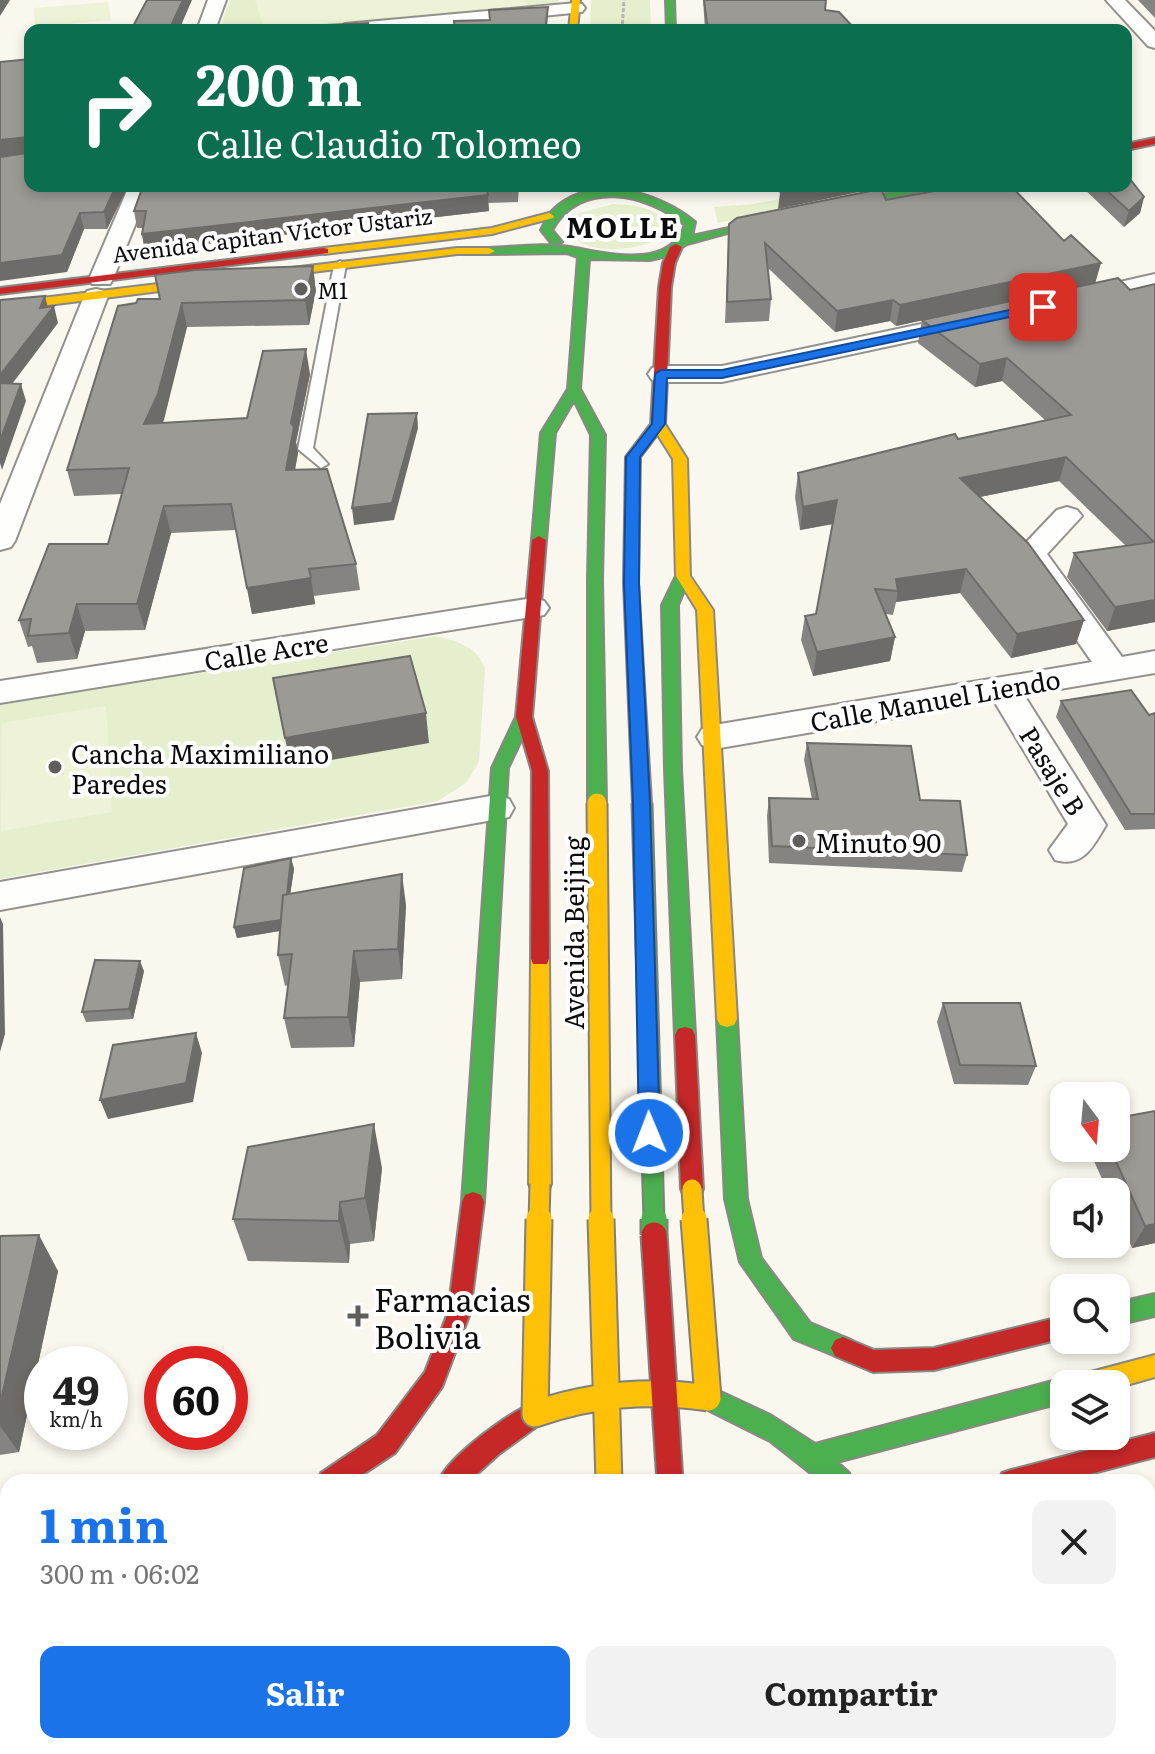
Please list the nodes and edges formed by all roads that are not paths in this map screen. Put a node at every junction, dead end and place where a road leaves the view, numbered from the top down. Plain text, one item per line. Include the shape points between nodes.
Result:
1 (217, 0) edge
2 (670, 0) edge
3 (1115, 0) edge
4 (576, 4) edge
5 (208, 24) edge
6 (398, 24) edge
7 (574, 24) edge
8 (671, 24) edge
9 (1155, 42) edge
10 (1155, 141) edge
11 (1132, 146) edge
12 (138, 192) edge
13 (556, 192) edge
14 (911, 192) edge
15 (675, 200) junction
16 (701, 203) dead end
17 (550, 215) junction
18 (680, 244) junction
19 (576, 252) junction
20 (340, 265) junction
21 (1155, 281) edge
22 (98, 287) junction
23 (0, 291) edge
24 (1057, 303) edge
25 (0, 307) edge
26 (999, 316) edge
27 (661, 374) junction
28 (574, 389) junction
29 (658, 424) junction
30 (321, 464) dead end
31 (1067, 516) dead end
32 (0, 541) edge
33 (683, 576) junction
34 (533, 608) junction
35 (1155, 662) edge
36 (1114, 669) junction
37 (1003, 688) junction
38 (0, 692) edge
39 (524, 717) junction
40 (714, 737) junction
41 (496, 808) junction
42 (1068, 850) dead end
43 (0, 896) edge
44 (724, 1206) junction
45 (524, 1233) dead end
46 (551, 1242) dead end
47 (578, 1243) dead end
48 (1155, 1305) edge
49 (1130, 1311) edge
50 (1050, 1330) edge
51 (1155, 1366) edge
52 (1130, 1373) edge
53 (1050, 1394) edge
54 (708, 1398) junction
55 (535, 1414) junction
56 (1155, 1445) edge
57 (815, 1456) junction
58 (342, 1474) edge
59 (458, 1474) edge
60 (609, 1474) edge
61 (669, 1474) edge
62 (832, 1474) edge
63 (1042, 1474) edge

1 - 5 street
2 - 8 main road
3 - 9 street
4 - 6 street
4 - 7 main road
10 - 11 main road
12 - 22 street
13 - 17 main road
14 - 18 main road, Avenida Capitan Víctor Ustariz
15 - 16 main road
15 - 17 main road, Avenida Capitan Víctor Ustariz via 599,195 576,200
15 - 18 main road via 691,224
17 - 19 main road via 549,236
17 - 22 main road, Avenida Capitan Víctor Ustariz via 492,231
18 - 19 main road, Avenida Capitan Víctor Ustariz via 641,258
18 - 27 main road via 669,263 665,287
19 - 20 main road, Avenida Capitan Víctor Ustariz via 479,249
19 - 28 main road
20 - 22 main road, Avenida Capitan Víctor Ustariz
20 - 30 lane via 305,449
21 - 24 street
22 - 23 main road, Avenida Capitan Víctor Ustariz
22 - 25 main road, Avenida Capitan Víctor Ustariz
22 - 32 street
26 - 27 street via 722,374
27 - 29 main road
28 - 34 main road via 548,433
28 - 60 main road, Avenida Beijing, bridge via 598,435 600,1191
29 - 33 main road via 680,459
29 - 61 main road, bridge via 633,457 631,583 651,1193
31 - 36 street via 1031,553
33 - 40 main road via 705,610
33 - 54 main road, bridge via 670,605 673,769 692,1189
34 - 38 street, Calle Acre
34 - 39 main road
35 - 36 street, Calle Manuel Liendo
36 - 37 street, Calle Manuel Liendo
37 - 40 street, Calle Manuel Liendo
37 - 42 street, Pasaje B via 1088,825
39 - 41 main road via 500,768
39 - 55 main road, bridge via 540,771
40 - 44 main road
41 - 43 street
41 - 58 main road via 479,1211 459,1313 434,1379 386,1444
44 - 47 main road via 677,1232
44 - 50 main road via 751,1262 802,1331 873,1361 934,1359
45 - 46 main road
48 - 49 main road
51 - 52 main road
53 - 57 main road
54 - 55 main road, bridge via 669,1390 615,1391
54 - 57 main road via 772,1425
55 - 59 main road via 505,1432
56 - 63 main road
57 - 62 main road

